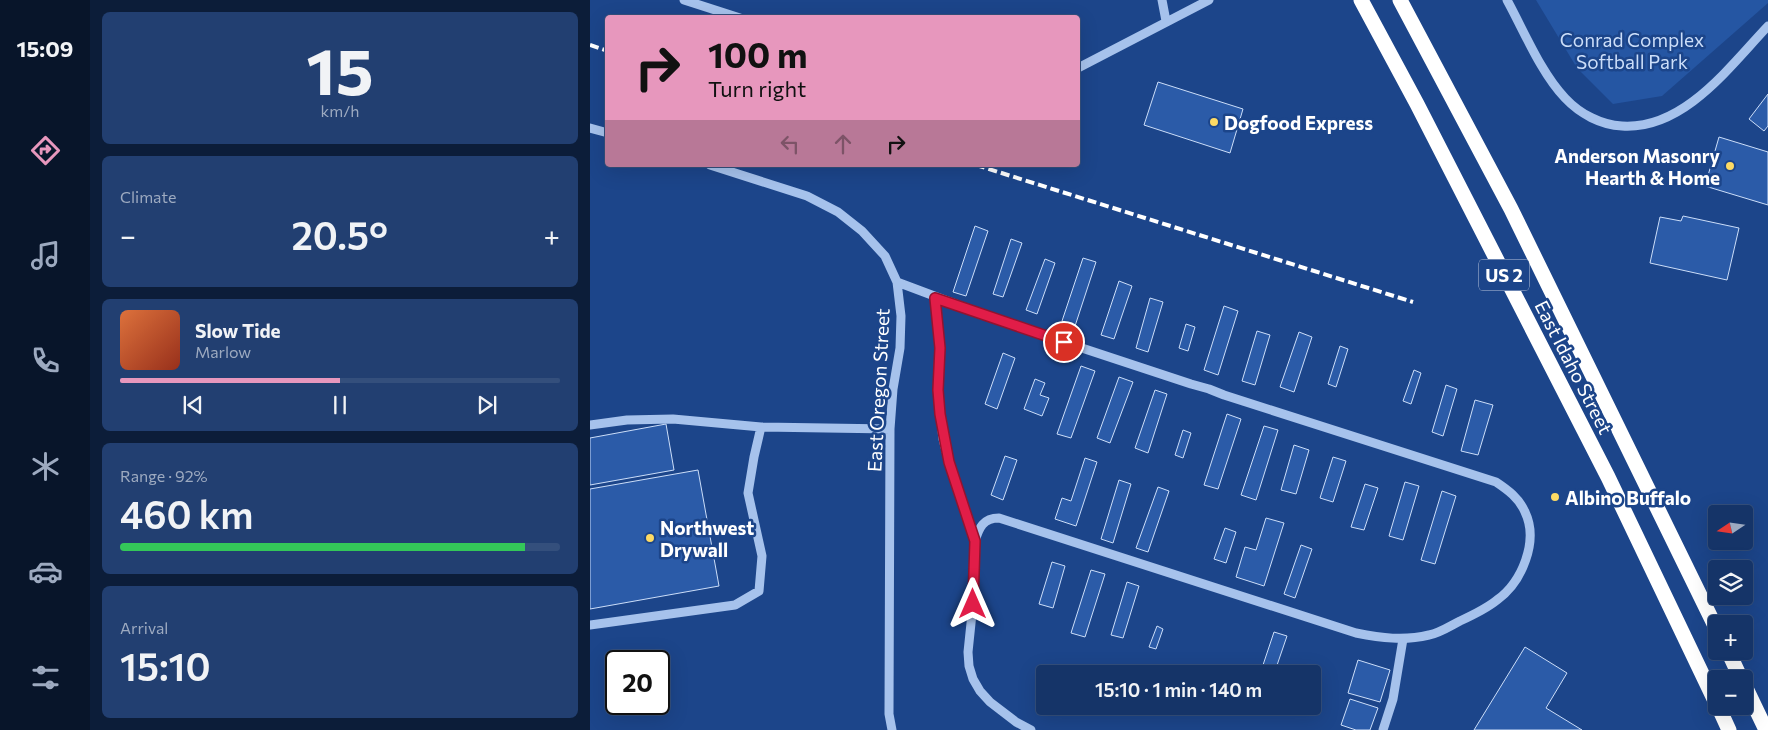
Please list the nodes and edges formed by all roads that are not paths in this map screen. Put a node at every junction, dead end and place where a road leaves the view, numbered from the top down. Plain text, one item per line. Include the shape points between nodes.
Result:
1 (684, 0) edge
2 (1162, 0) edge
3 (1209, 0) edge
4 (1361, 0) edge
5 (1400, 0) edge
6 (1507, 0) edge
7 (731, 15) edge
8 (1166, 21) junction
9 (1768, 26) edge
10 (1080, 67) edge
11 (590, 128) edge
12 (605, 132) edge
13 (716, 167) edge
14 (897, 282) junction
15 (935, 298) junction
16 (590, 425) edge
17 (761, 427) junction
18 (890, 429) junction
19 (975, 541) junction
20 (1710, 615) edge
21 (590, 626) edge
22 (1403, 639) junction
23 (1708, 686) edge
24 (1753, 703) edge
25 (1722, 715) edge
26 (892, 730) edge
27 (1031, 730) edge
28 (1383, 730) edge
29 (1729, 730) edge
30 (1766, 730) edge

1 - 7 street
2 - 8 street
3 - 8 street
4 - 23 highway, East Idaho Street / US 2 via 1608,478
5 - 20 highway, East Idaho Street / US 2 via 1511,209
6 - 9 street via 1549,78 1566,99 1586,115 1610,125 1635,127 1659,121 1682,109 1705,92
8 - 10 street
11 - 12 street
13 - 14 street, East Oregon Street via 807,196 838,212 862,231 885,256
14 - 15 street
14 - 18 street, East Oregon Street via 900,348
15 - 19 street via 943,439
15 - 22 street via 1496,482 1509,490 1519,500 1530,526 1528,554 1516,580 1497,600 1472,615 1430,635
16 - 17 street via 673,419
17 - 18 street
17 - 21 street via 748,492 762,556 758,591 736,605
18 - 26 street, East Oregon Street
19 - 22 street via 980,526 992,518 999,518 1356,633
19 - 27 street via 968,652 973,679 990,702
22 - 28 street via 1394,699
24 - 30 highway
25 - 29 highway, East Idaho Street / US 2

